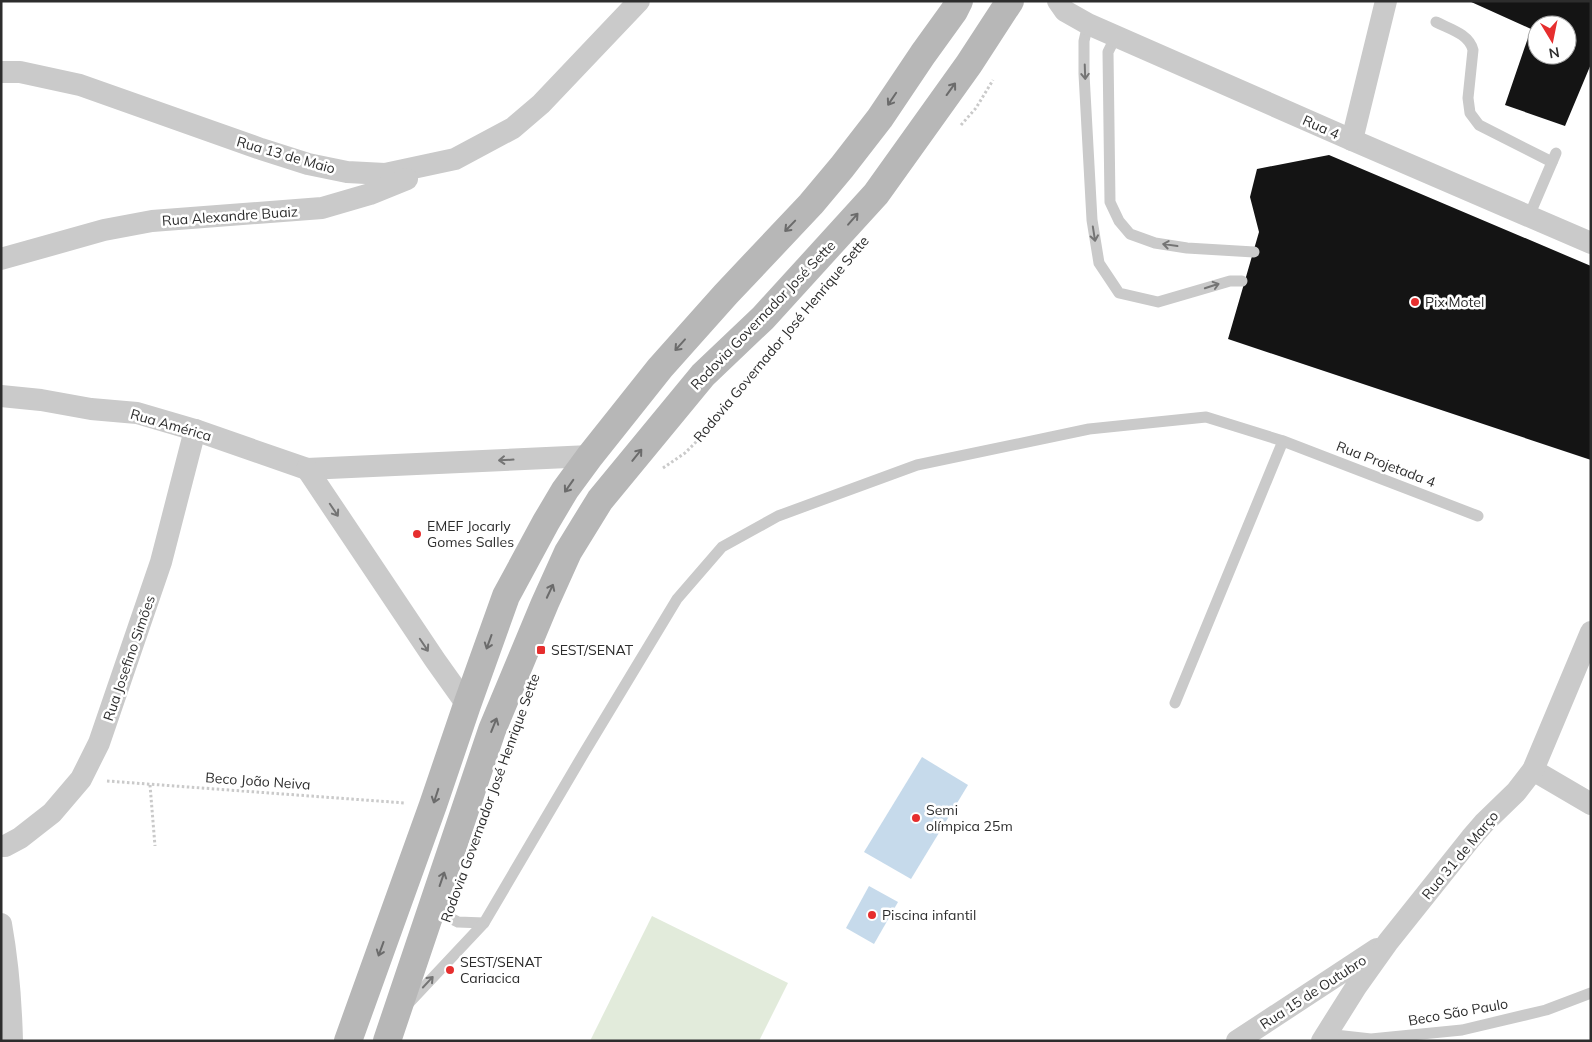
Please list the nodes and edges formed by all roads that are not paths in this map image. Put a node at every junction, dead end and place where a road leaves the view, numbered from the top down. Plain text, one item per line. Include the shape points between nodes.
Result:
1 (639, 1) edge
2 (959, 1) edge
3 (1010, 1) edge
4 (1386, 1) edge
5 (1067, 5) edge
6 (1436, 22) dead end
7 (1088, 24) junction
8 (1116, 36) junction
9 (1, 72) edge
10 (1352, 140) junction
11 (455, 159) junction
12 (1529, 216) junction
13 (1591, 243) edge
14 (1254, 252) dead end
15 (1, 259) edge
16 (1242, 281) dead end
17 (1, 396) edge
18 (194, 430) junction
19 (1283, 441) junction
20 (590, 456) junction
21 (307, 469) junction
22 (1478, 516) dead end
23 (1591, 632) edge
24 (531, 636) joint
25 (1584, 669) edge
26 (1175, 703) dead end
27 (467, 705) junction
28 (1533, 770) junction
29 (1591, 804) edge
30 (1, 846) edge
31 (432, 909) junction
32 (484, 923) junction
33 (1, 924) edge
34 (1388, 942) junction
35 (1591, 993) edge
36 (392, 1030) edge
37 (1324, 1037) edge
38 (15, 1040) edge
39 (348, 1041) edge
40 (1237, 1041) edge

1 - 11 street, Rua 13 de Maio via 541,104 512,128
2 -> 20 main road via 880,118 842,166 660,368
24 -> 3 main road, Rodovia Governador José Sette via 568,552 600,500 703,375 763,318 876,194
4 - 10 street
5 - 7 street, Rua 4
6 - 12 lane via 1471,42 1469,106 1479,125 1554,157
7 - 8 street, Rua 4
7 -> 16 lane via 1084,41 1084,74 1092,220 1099,263 1119,293 1158,302 1230,281
8 - 10 street, Rua 4
14 -> 8 lane via 1155,243 1130,234 1119,221 1110,202 1108,52
9 - 11 street, Rua 13 de Maio via 20,72 80,85 261,149 347,172 385,174
10 - 12 street, Rua 4
11 - 15 street, Rua Alexandre Buaiz via 370,194 322,208 152,221 104,230
12 - 13 street, Rua 4
17 - 18 street, Rua América via 137,413
18 - 21 street, Rua América
18 - 30 street, Rua Josefino Simões via 161,562 99,743 81,779 52,813 20,838
19 - 22 lane, Rua Projetada 4
19 - 26 lane
19 - 32 lane, Rua Projetada 4 via 1206,417 1088,429 917,465 778,516 722,547 677,599
20 -> 21 street, Rua América
20 -> 27 main road via 565,490 506,596
21 -> 27 street
23 - 25 street, Rua 31 de Março
31 -> 24 main road, Rodovia Governador José Henrique Sette via 492,730
25 - 28 street, Rua 31 de Março
27 -> 39 main road
28 - 29 street
28 - 34 street, Rua 31 de Março via 1471,838
31 - 32 lane via 458,922
31 - 36 main road, Rodovia Governador José Henrique Sette
36 -> 32 lane, Rua Projetada 4
33 - 38 street
34 - 37 street, Rua 31 de Março
34 - 40 street, Rua 15 de Outubro
35 - 37 lane, Beco São Paulo via 1546,1010 1462,1030 1371,1039

